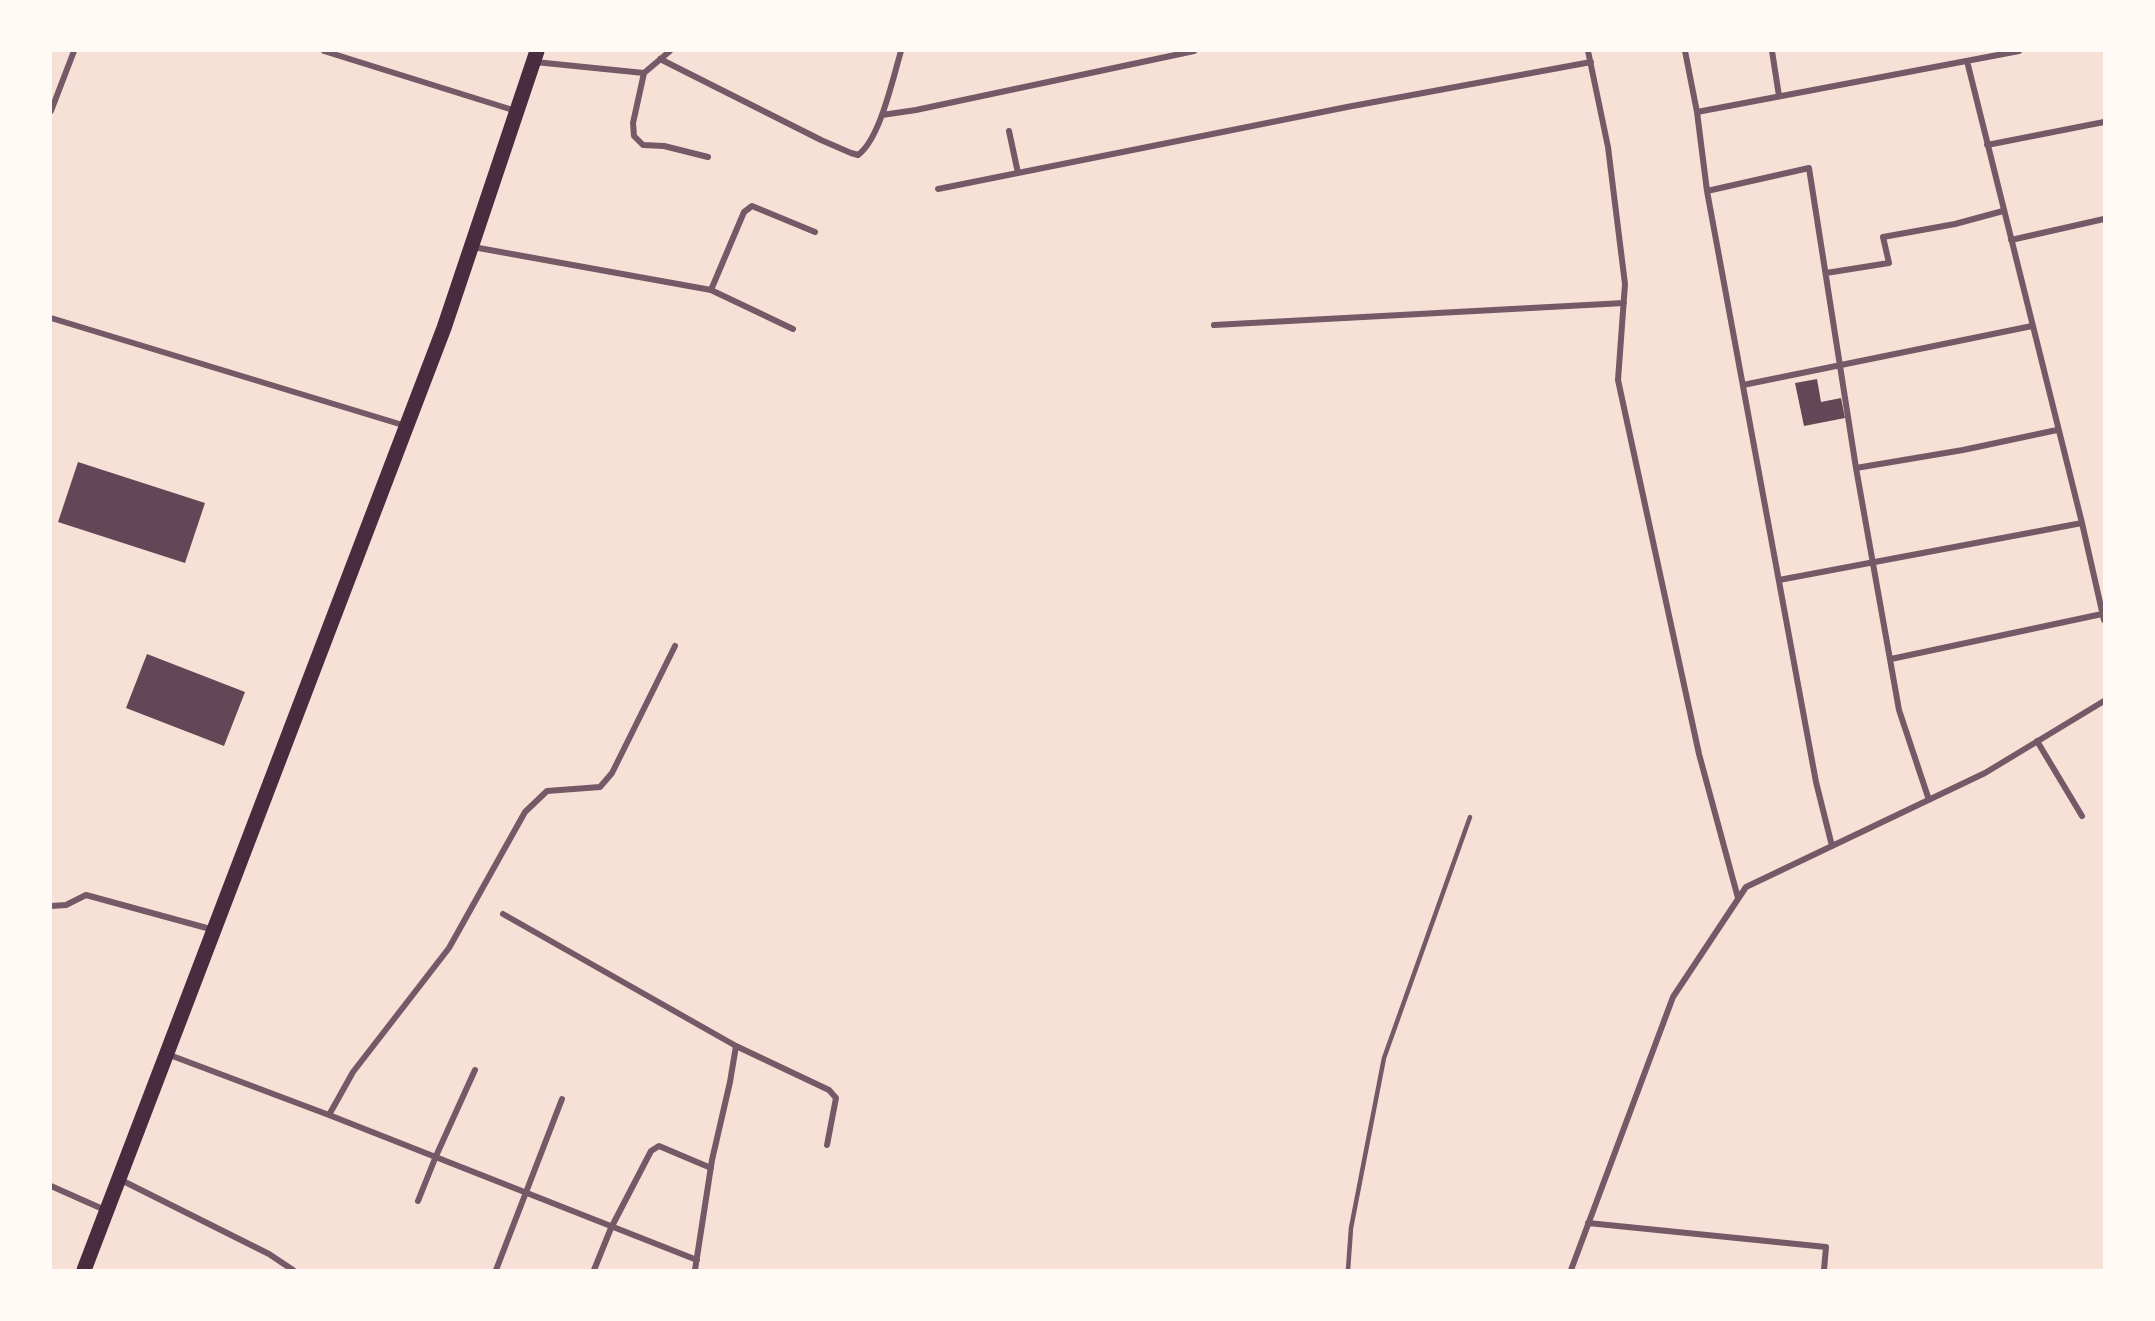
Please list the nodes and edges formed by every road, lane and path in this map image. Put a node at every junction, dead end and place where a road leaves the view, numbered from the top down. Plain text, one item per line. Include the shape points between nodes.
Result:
1 (74, 51) edge
2 (324, 51) edge
3 (670, 51) edge
4 (901, 51) edge
5 (1194, 51) edge
6 (1588, 51) edge
7 (1685, 51) edge
8 (1772, 51) edge
9 (2019, 51) edge
10 (1173, 53) edge
11 (535, 56) edge
12 (660, 59) junction
13 (1591, 62) junction
14 (1967, 62) junction
15 (644, 73) junction
16 (1779, 96) junction
17 (51, 111) edge
18 (517, 111) junction
19 (1696, 112) junction
20 (882, 115) junction
21 (2104, 122) edge
22 (1009, 131) dead end
23 (1987, 145) junction
24 (708, 157) dead end
25 (1018, 173) junction
26 (938, 189) dead end
27 (1707, 191) junction
28 (2003, 211) junction
29 (2104, 219) edge
30 (815, 232) dead end
31 (2011, 240) junction
32 (471, 247) junction
33 (1826, 273) junction
34 (711, 290) junction
35 (1624, 303) junction
36 (51, 318) edge
37 (1214, 325) dead end
38 (2032, 326) junction
39 (793, 329) dead end
40 (1840, 365) junction
41 (1743, 385) junction
42 (407, 426) junction
43 (2057, 430) junction
44 (1856, 468) junction
45 (2082, 523) junction
46 (1873, 563) junction
47 (1779, 580) junction
48 (2103, 617) edge
49 (675, 646) dead end
50 (1890, 659) junction
51 (2104, 701) edge
52 (2037, 741) junction
53 (1929, 800) junction
54 (2082, 816) dead end
55 (1470, 817) dead end
56 (1832, 846) junction
57 (1738, 898) junction
58 (51, 906) edge
59 (503, 914) dead end
60 (214, 930) junction
61 (736, 1046) junction
62 (167, 1054) junction
63 (475, 1070) dead end
64 (562, 1099) dead end
65 (329, 1114) junction
66 (827, 1145) dead end
67 (436, 1156) junction
68 (711, 1167) junction
69 (119, 1179) junction
70 (51, 1186) edge
71 (526, 1193) junction
72 (418, 1200) dead end
73 (107, 1211) junction
74 (1588, 1223) junction
75 (611, 1228) junction
76 (697, 1260) junction
77 (84, 1270) edge
78 (293, 1270) edge
79 (496, 1270) edge
80 (594, 1270) edge
81 (695, 1270) edge
82 (1348, 1270) edge
83 (1571, 1270) edge
84 (1824, 1270) edge

1 - 17 street
2 - 18 street
3 - 12 street
4 - 20 street
5 - 10 street
6 - 13 street
7 - 19 street
8 - 16 street
9 - 14 street
10 - 20 street
11 - 15 street
11 - 18 main road
12 - 15 street
12 - 20 street via 851,153 867,149
13 - 25 street
13 - 35 street via 1608,147
14 - 16 street
14 - 23 street
15 - 24 street via 633,136 643,145
16 - 19 street
18 - 32 main road
19 - 27 street
21 - 23 street
22 - 25 street
23 - 28 street
25 - 26 street
27 - 33 street via 1809,168
27 - 41 street
28 - 31 street
28 - 33 street via 1882,237 1889,263
29 - 31 street
30 - 34 street via 752,206 744,212
31 - 38 street
32 - 34 street
32 - 42 main road
33 - 40 street
34 - 39 street
35 - 37 street
35 - 57 street via 1618,380 1699,754
36 - 42 street
38 - 40 street
38 - 43 street
40 - 41 street
40 - 44 street
41 - 47 street
42 - 60 main road
43 - 44 street
43 - 45 street
44 - 46 street
45 - 46 street
45 - 48 street
46 - 47 street
46 - 50 street
47 - 56 street via 1816,782
48 - 50 street
49 - 65 street via 612,773 600,788 547,790 525,812 449,948 353,1072
50 - 53 street via 1899,710
51 - 52 street
52 - 53 street via 1985,773
52 - 54 street
53 - 56 street
55 - 82 lane via 1384,1058 1351,1228
56 - 57 street via 1746,887
57 - 74 street via 1672,997
58 - 60 street via 66,905 86,895
59 - 61 street
60 - 62 main road
61 - 66 street via 829,1090 836,1098
61 - 68 street
62 - 65 street
62 - 69 main road
63 - 67 street
64 - 71 street
65 - 67 street
67 - 71 street
67 - 72 street
68 - 75 street via 659,1146 651,1151
68 - 76 street
69 - 73 main road
69 - 78 street via 269,1254
70 - 73 street
71 - 75 street
71 - 79 street
73 - 77 main road
74 - 83 street
74 - 84 street via 1826,1247
75 - 76 street
75 - 80 street
76 - 81 street

